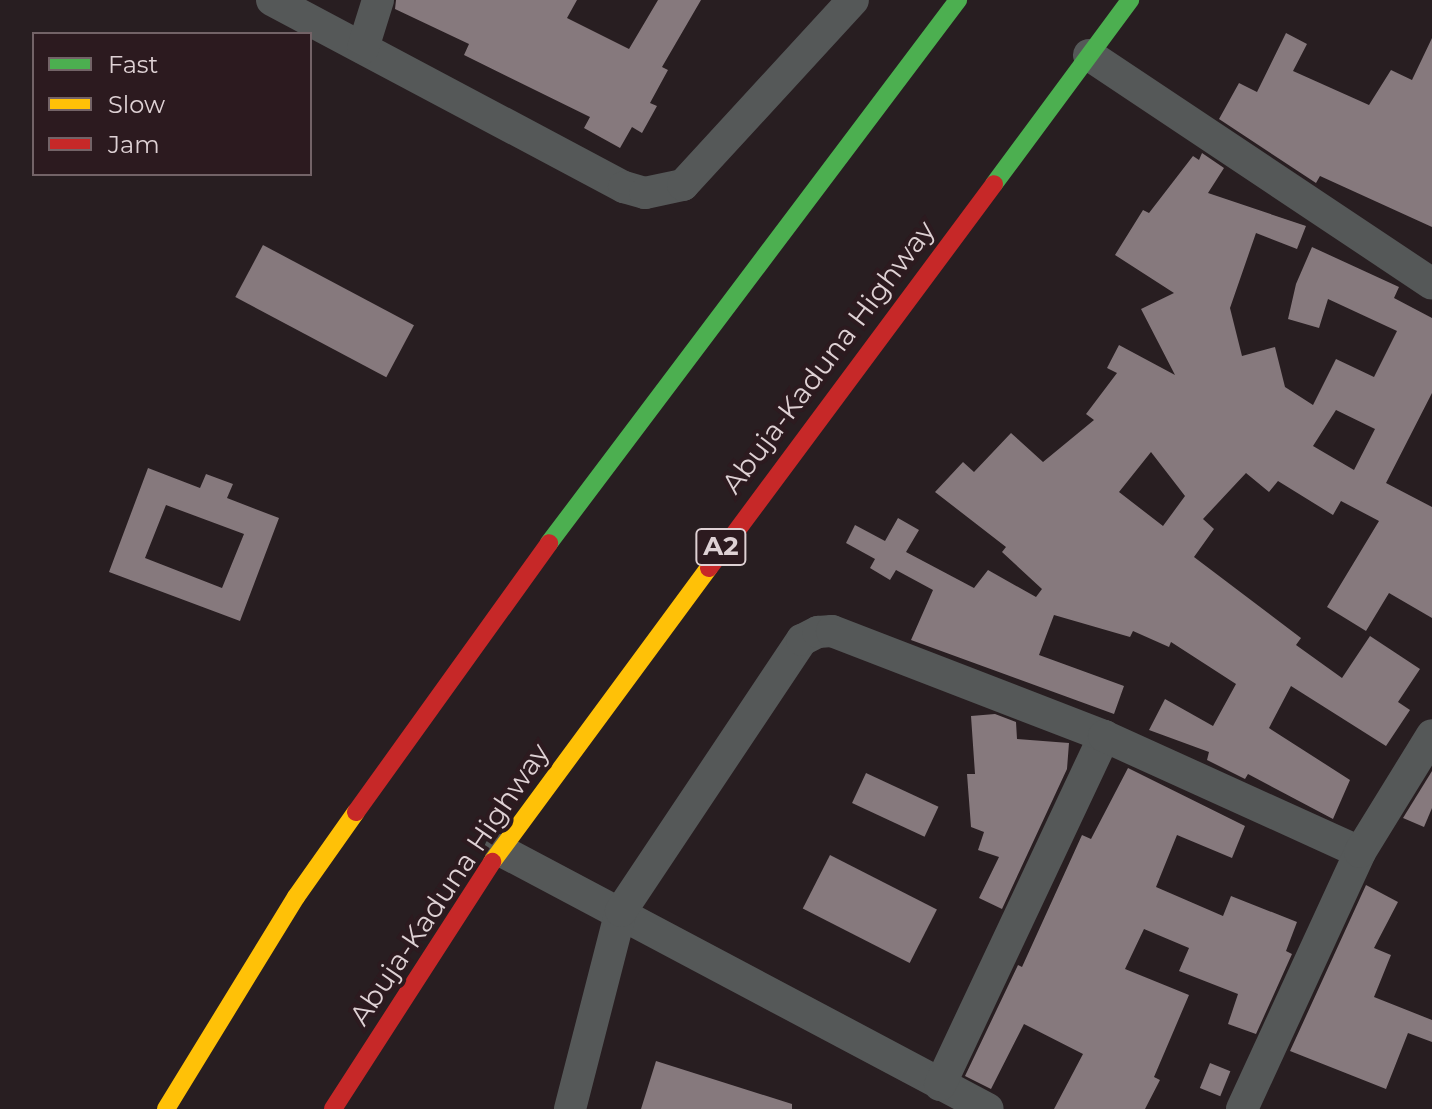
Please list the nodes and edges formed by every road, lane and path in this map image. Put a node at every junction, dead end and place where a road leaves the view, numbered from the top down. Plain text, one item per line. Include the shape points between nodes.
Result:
1 (272, 0) edge
2 (378, 0) edge
3 (853, 0) edge
4 (958, 0) edge
5 (1130, 0) edge
6 (363, 48) junction
7 (1089, 55) junction
8 (1432, 284) edge
9 (1432, 735) edge
10 (1104, 736) junction
11 (500, 850) junction
12 (1360, 852) junction
13 (621, 911) junction
14 (940, 1085) junction
15 (166, 1109) edge
16 (333, 1109) edge
17 (570, 1109) edge
18 (988, 1109) edge
19 (1242, 1109) edge

1 - 6 street
2 - 6 street
3 - 6 street via 683,185 660,193 624,187
4 - 15 highway via 507,599 296,897
5 - 7 highway, Abuja-Kaduna Highway / A2
7 - 8 street
7 - 11 highway, Abuja-Kaduna Highway / A2
9 - 12 street
10 - 12 street
10 - 13 street via 832,631 818,632 802,640
10 - 14 street
11 - 13 street
11 - 16 highway, Abuja-Kaduna Highway / A2
12 - 19 street
13 - 14 street
13 - 17 street
14 - 18 street

